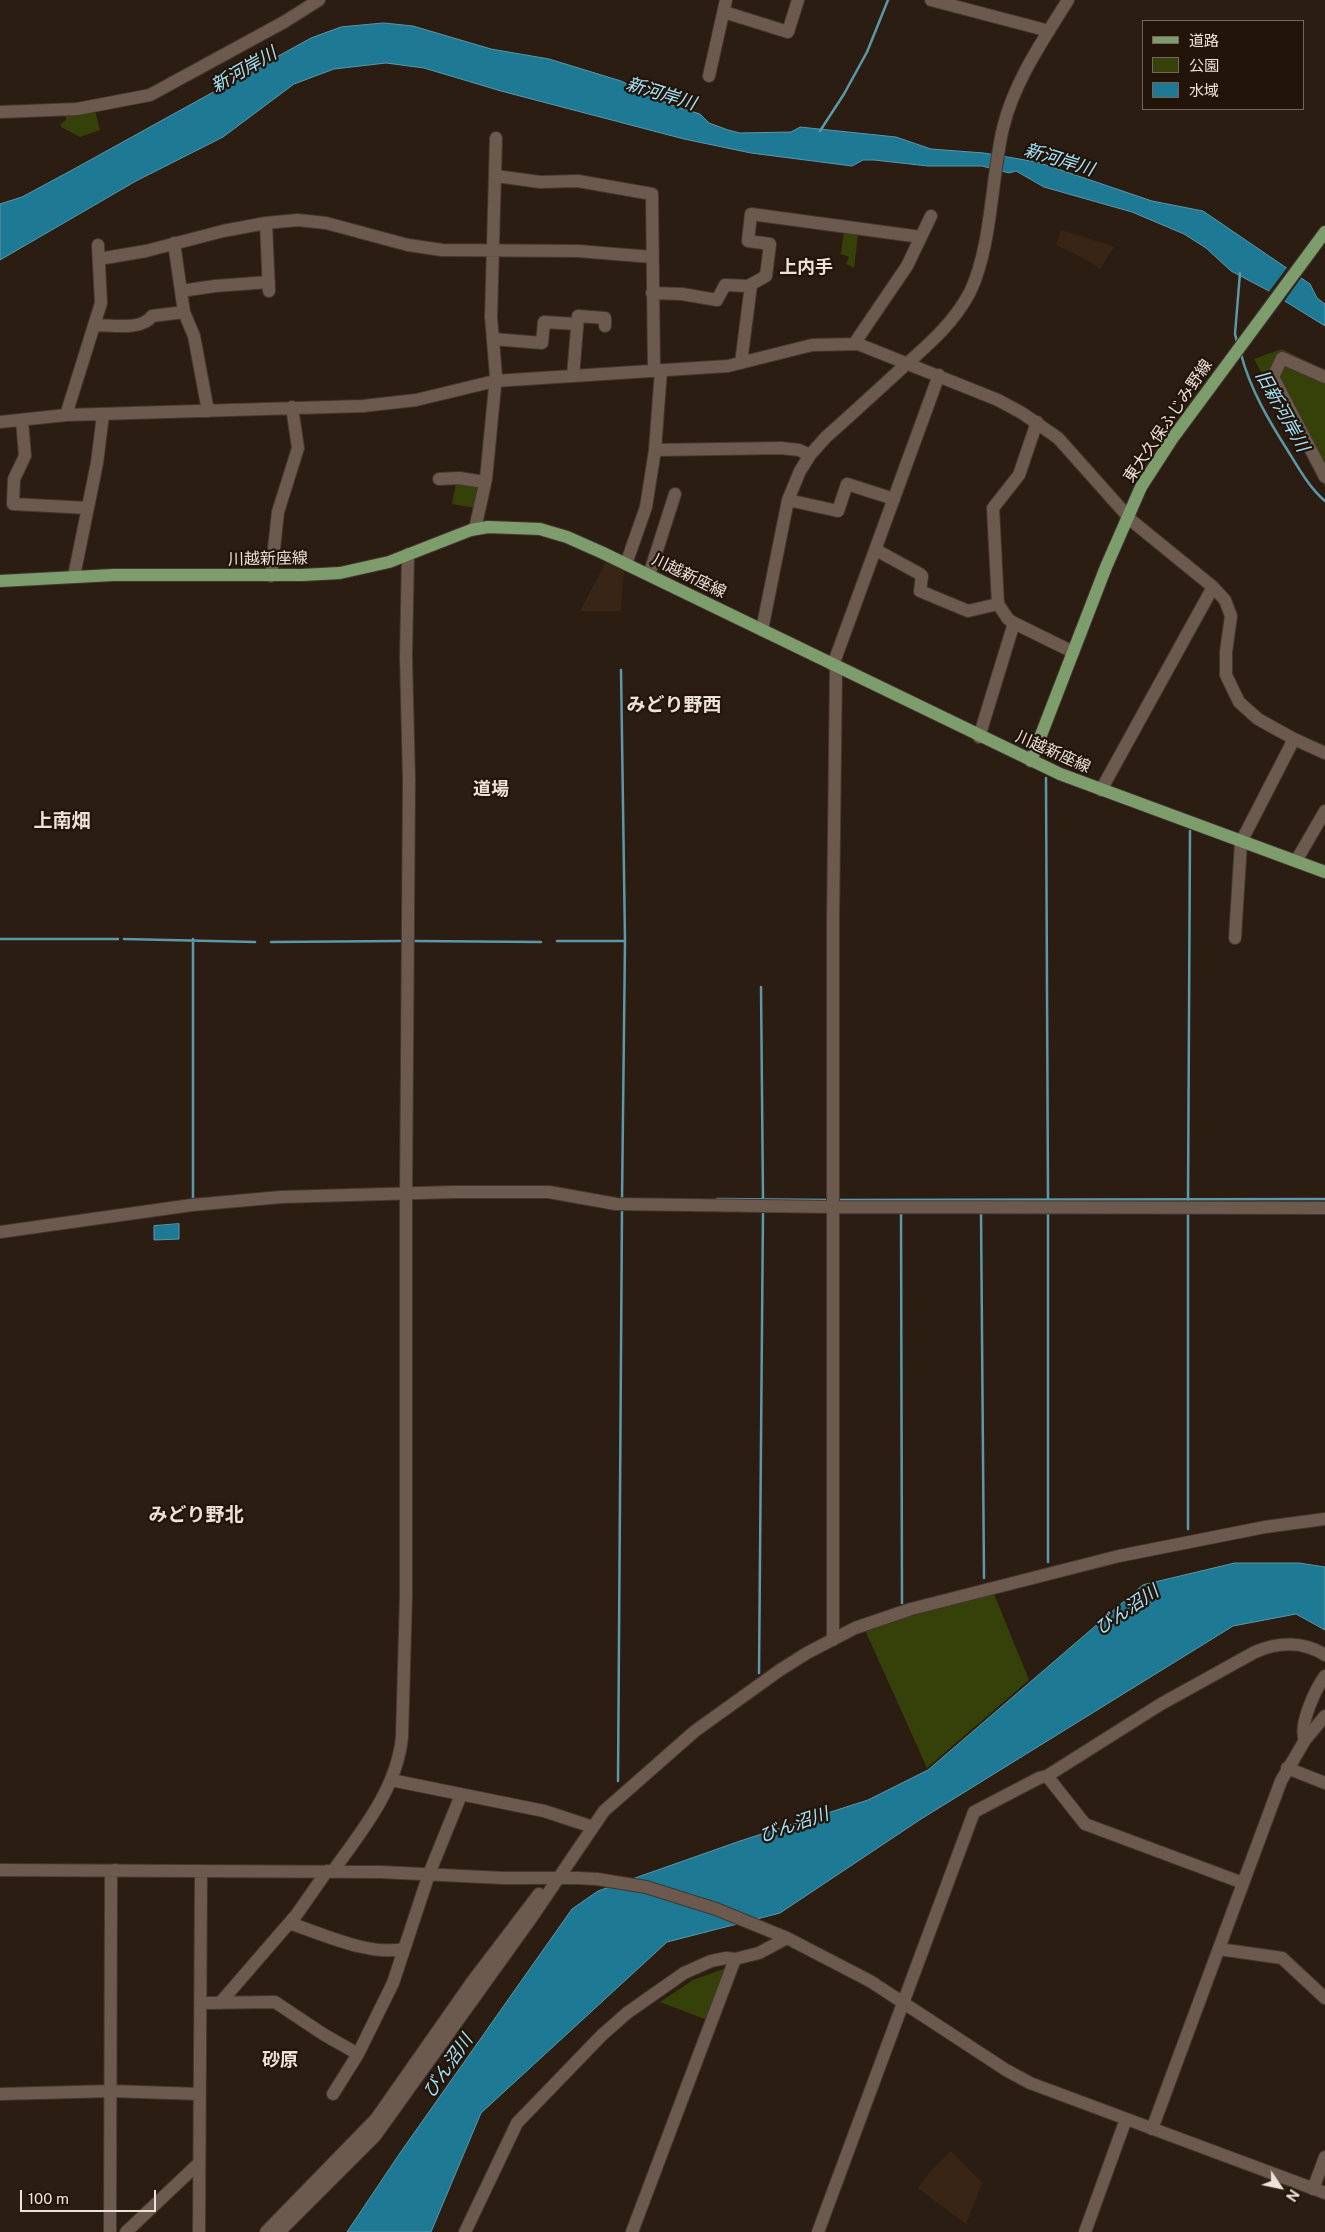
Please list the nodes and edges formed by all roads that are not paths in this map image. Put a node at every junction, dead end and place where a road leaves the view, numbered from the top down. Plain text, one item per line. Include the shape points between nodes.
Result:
1 (319, 0) edge
2 (798, 0) edge
3 (931, 0) edge
4 (1068, 0) edge
5 (725, 6) edge
6 (1049, 31) junction
7 (709, 76) dead end
8 (0, 112) edge
9 (496, 138) dead end
10 (496, 176) junction
11 (931, 216) dead end
12 (266, 223) junction
13 (1325, 232) edge
14 (921, 238) junction
15 (174, 243) junction
16 (98, 244) dead end
17 (494, 251) junction
18 (652, 257) junction
19 (99, 259) junction
20 (751, 284) junction
21 (181, 291) junction
22 (652, 292) junction
23 (184, 312) junction
24 (577, 324) junction
25 (94, 325) junction
26 (605, 326) dead end
27 (493, 339) junction
28 (854, 344) junction
29 (741, 363) junction
30 (907, 363) junction
31 (657, 370) junction
32 (574, 376) junction
33 (940, 376) junction
34 (1325, 377) edge
35 (495, 381) junction
36 (292, 407) junction
37 (208, 411) junction
38 (66, 415) junction
39 (103, 415) junction
40 (22, 420) junction
41 (0, 422) edge
42 (1036, 422) junction
43 (655, 450) junction
44 (810, 455) junction
45 (1325, 477) edge
46 (439, 479) dead end
47 (485, 482) junction
48 (675, 494) dead end
49 (894, 499) junction
50 (788, 500) junction
51 (88, 508) junction
52 (1128, 516) junction
53 (475, 529) junction
54 (876, 550) junction
55 (408, 554) junction
56 (626, 564) junction
57 (649, 575) junction
58 (74, 576) junction
59 (271, 576) junction
60 (0, 581) edge
61 (1213, 587) junction
62 (998, 604) junction
63 (1014, 623) junction
64 (762, 630) junction
65 (1073, 652) junction
66 (834, 666) junction
67 (979, 737) junction
68 (1294, 739) junction
69 (1325, 753) edge
70 (1031, 761) junction
71 (1101, 790) junction
72 (1325, 812) edge
73 (1240, 842) junction
74 (1296, 861) junction
75 (1325, 872) edge
76 (1235, 938) dead end
77 (406, 1194) junction
78 (833, 1207) junction
79 (1325, 1208) edge
80 (0, 1232) edge
81 (1325, 1519) edge
82 (833, 1640) junction
83 (1325, 1655) edge
84 (1325, 1676) edge
85 (1325, 1716) edge
86 (1305, 1740) junction
87 (1287, 1768) junction
88 (1047, 1776) junction
89 (391, 1780) junction
90 (1325, 1783) edge
91 (460, 1795) junction
92 (593, 1827) junction
93 (0, 1870) edge
94 (115, 1870) junction
95 (201, 1871) junction
96 (330, 1871) junction
97 (430, 1874) junction
98 (555, 1878) junction
99 (1243, 1883) junction
100 (289, 1923) junction
101 (787, 1938) junction
102 (403, 1949) junction
103 (1219, 1949) junction
104 (735, 1959) junction
105 (1325, 1998) edge
106 (902, 2002) junction
107 (200, 2003) junction
108 (220, 2003) junction
109 (358, 2054) junction
110 (111, 2091) junction
111 (0, 2094) edge
112 (199, 2094) junction
113 (333, 2094) dead end
114 (1126, 2119) junction
115 (1152, 2129) junction
116 (1325, 2157) edge
117 (200, 2163) junction
118 (1313, 2189) junction
119 (1325, 2194) edge
120 (468, 2231) edge
121 (110, 2232) edge
122 (126, 2232) edge
123 (199, 2232) edge
124 (266, 2232) edge
125 (279, 2232) edge
126 (632, 2232) edge
127 (818, 2232) edge
128 (1085, 2232) edge

1 - 8 street via 150,96 77,109
2 - 5 street via 788,32
3 - 6 street
4 - 6 street
5 - 7 street
6 - 30 street via 1017,88 1002,132 980,262 969,293 952,320
9 - 10 street
10 - 17 street
10 - 18 street via 540,182 578,181 652,194
11 - 14 street
12 - 15 street
12 - 17 street via 326,222 408,245 442,250
12 - 21 street via 269,286 215,286
13 - 52 main road, 東大久保ふじみ野線 via 1156,462
14 - 20 street via 751,214 748,240 770,244 766,276
14 - 28 street via 907,266
15 - 19 street
15 - 21 street
16 - 19 street
17 - 18 street via 578,251
17 - 27 street
18 - 22 street
19 - 25 street via 101,303
20 - 22 street via 725,285 717,300
20 - 29 street
21 - 23 street
22 - 31 street
23 - 25 street via 152,316 149,321 136,325
23 - 37 street via 194,336
24 - 26 street via 578,316 605,318
24 - 27 street via 544,322 542,343
24 - 32 street
25 - 38 street
27 - 35 street
28 - 29 street via 812,345
28 - 30 street
29 - 31 street
30 - 33 street
30 - 44 street
31 - 32 street
31 - 43 street
32 - 35 street
33 - 42 street via 998,400
33 - 49 street
34 - 45 street via 1282,358 1273,377
35 - 36 street via 416,400 363,406
35 - 47 street
36 - 37 street
36 - 59 street via 298,448 278,512
37 - 39 street
38 - 39 street
38 - 40 street
39 - 51 street
40 - 41 street
40 - 51 street via 25,456 14,478 13,504
42 - 52 street via 1058,438
42 - 62 street via 1019,475 993,508
43 - 44 street via 781,448
43 - 56 street via 646,507
44 - 50 street
46 - 47 street
47 - 53 street
48 - 57 street
49 - 50 street via 847,484 838,511
49 - 54 street
50 - 64 street
51 - 58 street
52 - 61 street
52 - 65 main road, 東大久保ふじみ野線
53 - 55 main road, 川越新座線
53 - 56 main road, 川越新座線 via 501,526 540,529 581,542
54 - 62 street via 920,574 920,591 968,611
54 - 66 street
55 - 59 main road, 川越新座線 via 372,567 349,571
55 - 77 street
56 - 57 main road, 川越新座線
57 - 64 main road, 川越新座線
58 - 59 main road, 川越新座線
58 - 60 main road, 川越新座線
61 - 68 street via 1225,600 1231,616 1226,675 1231,687 1247,710
61 - 71 street
62 - 63 street
63 - 65 street
63 - 67 street
64 - 66 main road, 川越新座線
65 - 70 main road, 東大久保ふじみ野線
66 - 67 main road, 川越新座線
66 - 78 street
67 - 70 main road, 川越新座線
68 - 69 street
68 - 73 street
70 - 71 main road, 川越新座線
71 - 73 main road, 川越新座線
72 - 74 street
73 - 74 main road, 川越新座線
73 - 76 street
74 - 75 main road, 川越新座線
77 - 78 street via 548,1192 616,1204
77 - 80 street via 291,1197 192,1205
77 - 89 street via 406,1596 402,1737
78 - 79 street
78 - 82 street
81 - 82 street via 1264,1527 1119,1556 868,1622
82 - 92 street via 780,1670 695,1731 608,1806
83 - 88 street via 1312,1648 1288,1644 1255,1652 1160,1704
84 - 86 street via 1302,1730
85 - 86 street
86 - 87 street
87 - 90 street
87 - 99 street
88 - 99 street via 1085,1824
88 - 106 street via 974,1812
89 - 91 street
89 - 96 street via 376,1810
91 - 92 street via 544,1811
91 - 97 street
92 - 98 street
93 - 94 street
94 - 95 street
94 - 110 street via 111,1876
95 - 96 street
95 - 107 street
96 - 97 street
96 - 100 street
97 - 98 street
97 - 102 street
98 - 101 street via 597,1879 646,1887 716,1909
98 - 124 street via 472,1982 376,2119
98 - 125 street via 375,2136
99 - 103 street
100 - 102 street via 372,1950 389,1952
100 - 108 street
101 - 104 street via 766,1951
101 - 106 street via 858,1974
102 - 109 street via 393,1983
103 - 105 street via 1282,1958
103 - 115 street
104 - 120 street via 711,1961 669,1982 627,2013 566,2071 517,2123
104 - 126 street
106 - 114 street via 1018,2077
106 - 127 street
107 - 108 street
107 - 112 street
108 - 109 street via 275,2002
109 - 113 street
110 - 111 street
110 - 112 street
110 - 121 street
112 - 117 street
114 - 115 street
114 - 128 street
115 - 118 street
116 - 118 street
117 - 122 street
117 - 123 street
118 - 119 street

